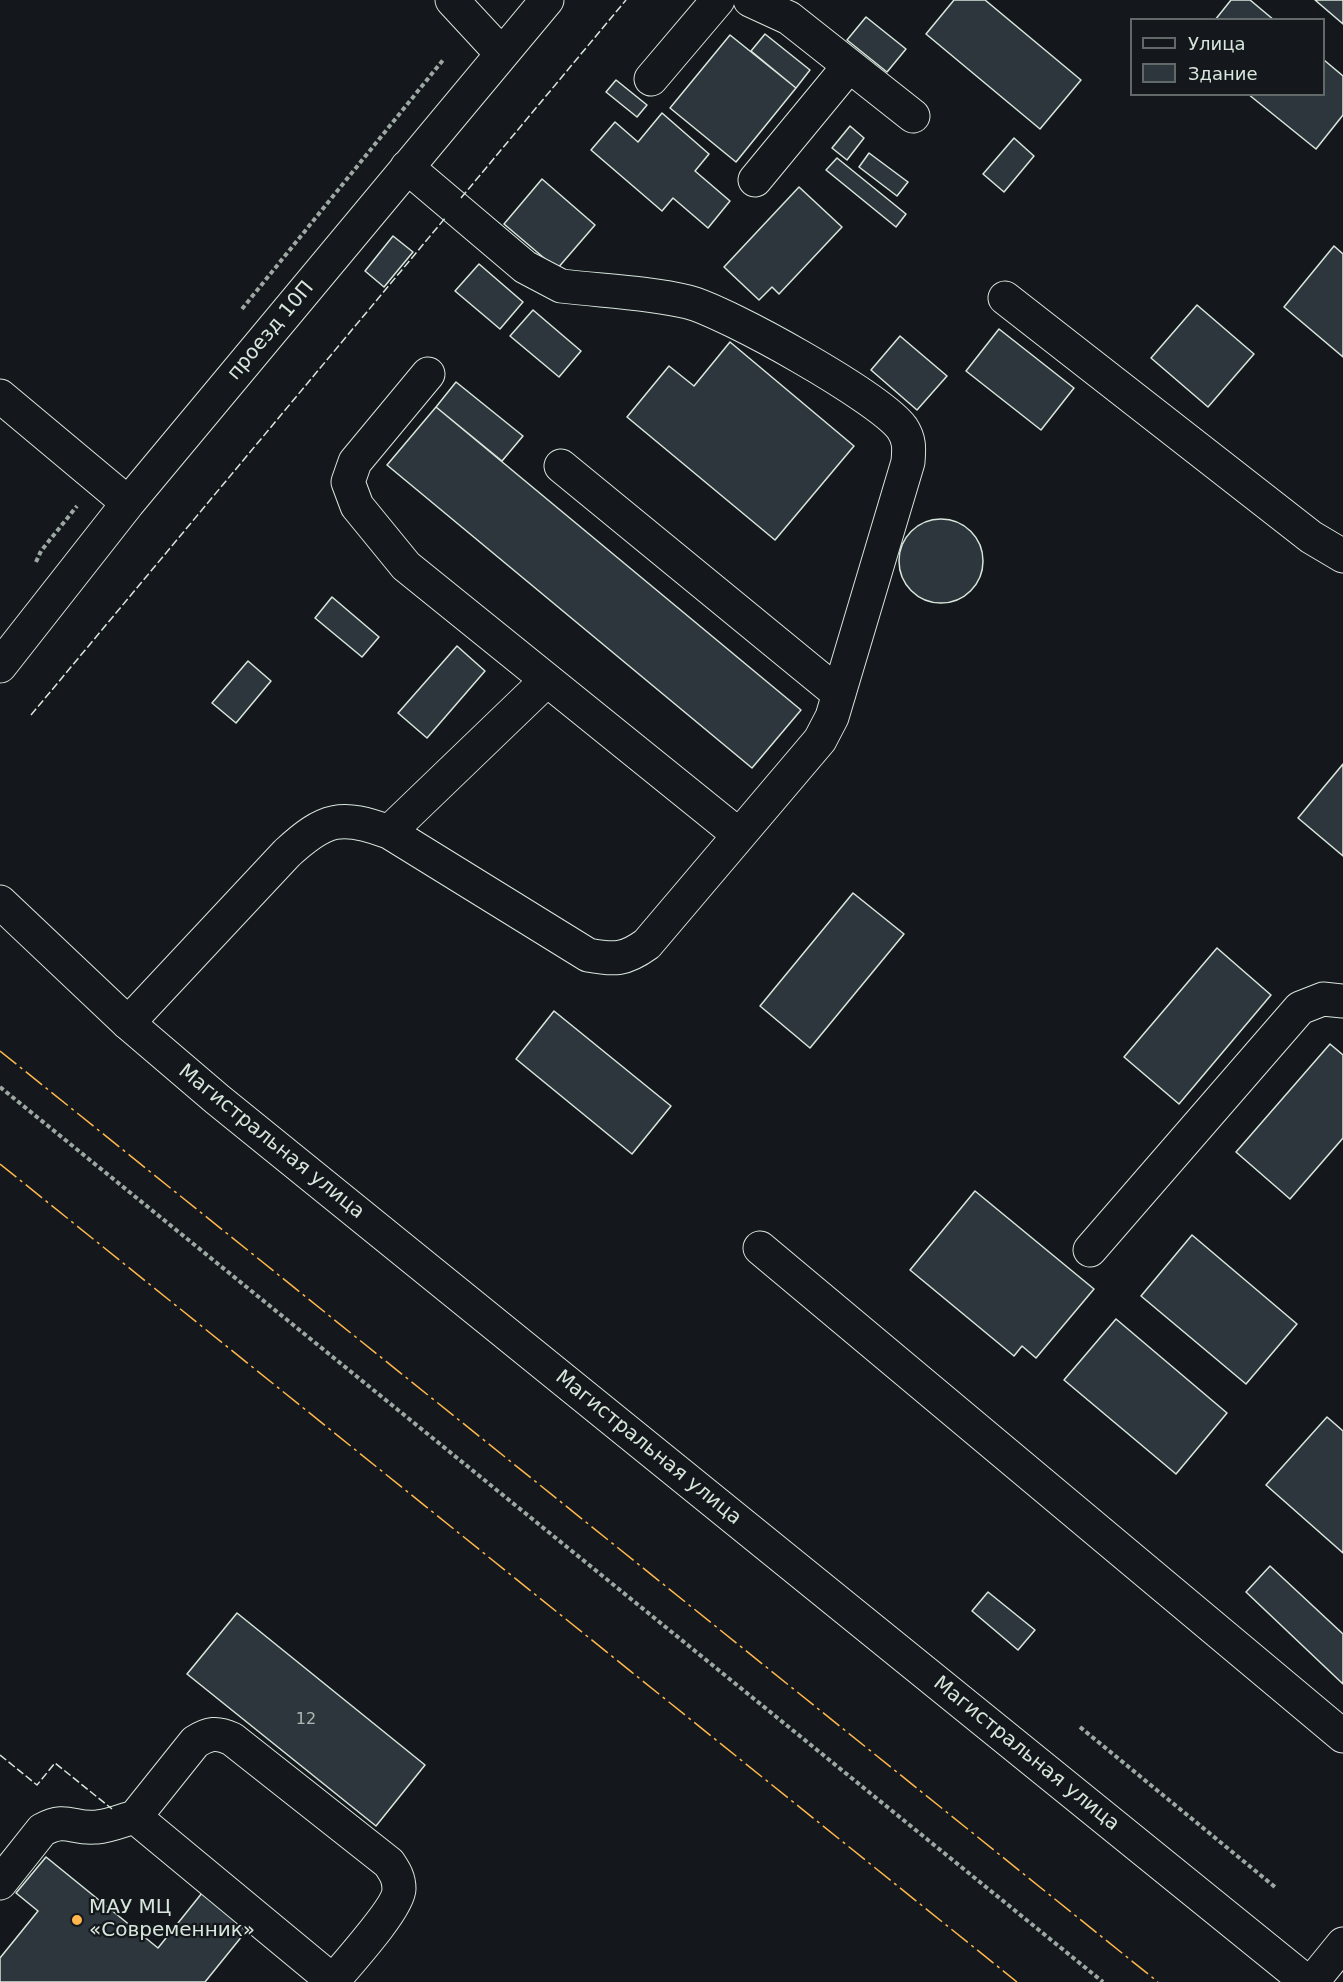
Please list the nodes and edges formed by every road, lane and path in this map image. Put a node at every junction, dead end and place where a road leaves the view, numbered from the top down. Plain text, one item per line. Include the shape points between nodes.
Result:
1 (452, 0) edge
2 (547, 0) edge
3 (718, 0) edge
4 (750, 0) edge
5 (502, 54) junction
6 (849, 66) junction
7 (651, 79) dead end
8 (913, 116) dead end
9 (407, 167) junction
10 (755, 180) dead end
11 (1005, 298) dead end
12 (428, 374) dead end
13 (0, 396) edge
14 (561, 466) dead end
15 (129, 503) junction
16 (1343, 556) edge
17 (0, 666) edge
18 (547, 680) junction
19 (839, 694) junction
20 (389, 832) junction
21 (740, 835) junction
22 (0, 902) edge
23 (1343, 1001) edge
24 (128, 1023) junction
25 (0, 1087) edge
26 (760, 1248) dead end
27 (1090, 1250) dead end
28 (1080, 1727) dead end
29 (1343, 1736) edge
30 (135, 1817) junction
31 (0, 1883) edge
32 (1275, 1887) dead end
33 (1343, 1944) edge
34 (333, 1981) edge
35 (1102, 1982) edge
36 (1307, 1982) edge
37 (1312, 1982) edge

1 - 5 main road
2 - 5 main road, проезд 10П
3 - 7 main road
4 - 6 main road via 789,18
5 - 9 main road, проезд 10П
6 - 8 main road
6 - 10 main road
9 - 15 main road, проезд 10П
9 - 19 main road via 544,279 561,286 686,301 716,310 867,397 891,415 909,442 909,462
11 - 16 main road via 1311,537
12 - 18 main road via 355,462 348,482 357,506 406,566
13 - 15 main road
14 - 19 main road
15 - 17 main road, проезд 10П
18 - 20 main road
18 - 21 main road
19 - 21 main road via 820,740
20 - 21 main road via 588,955 611,959 631,955 647,944
20 - 24 main road via 359,821 332,822 309,833
22 - 24 main road, Магистральная улица
23 - 27 main road via 1323,999 1300,1008
24 - 36 main road, Магистральная улица
25 - 35 path
26 - 29 main road
28 - 32 path
30 - 31 main road via 99,1827 60,1822 50,1825
30 - 34 main road
30 - 34 main road via 195,1742 206,1734 220,1733 232,1738 388,1863 398,1876 400,1892
33 - 37 main road

